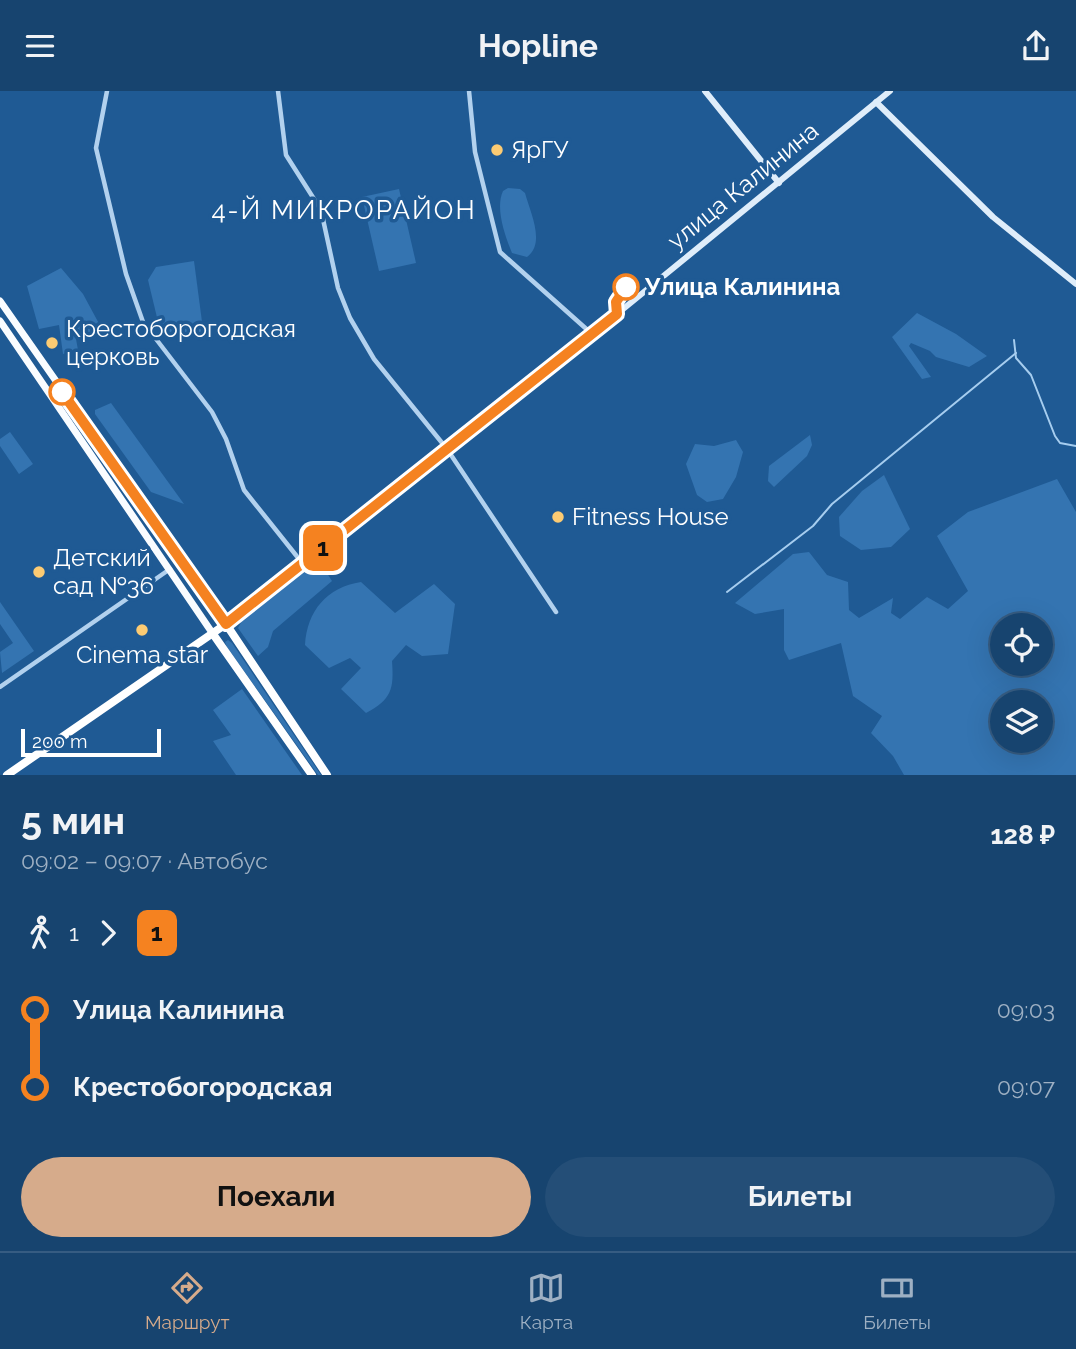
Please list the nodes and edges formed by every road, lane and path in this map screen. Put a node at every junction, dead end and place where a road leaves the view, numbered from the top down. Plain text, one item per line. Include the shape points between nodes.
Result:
1 (107, 91) edge
2 (278, 91) edge
3 (468, 91) edge
4 (705, 91) edge
5 (890, 91) edge
6 (876, 102) junction
7 (779, 183) junction
8 (1076, 284) edge
9 (0, 301) edge
10 (0, 321) edge
11 (592, 334) junction
12 (447, 449) junction
13 (168, 545) junction
14 (159, 551) junction
15 (181, 562) junction
16 (303, 564) junction
17 (171, 569) junction
18 (556, 612) dead end
19 (226, 624) junction
20 (213, 634) junction
21 (0, 687) edge
22 (7, 775) edge
23 (312, 775) edge
24 (327, 775) edge

1 - 16 street via 96,148 126,274 143,322 212,412 244,490
2 - 12 street via 286,155 321,210 349,318 374,359
3 - 11 street via 475,152 500,252
4 - 7 main road
5 - 6 main road, улица Калинина
6 - 7 main road, улица Калинина
6 - 8 main road via 993,217
7 - 11 main road, улица Калинина
9 - 13 main road
10 - 14 main road
11 - 12 main road, улица Калинина
12 - 16 main road, улица Калинина
12 - 18 street
13 - 14 main road
13 - 15 main road
14 - 17 main road
15 - 17 main road
15 - 19 main road
16 - 19 main road, улица Калинина
17 - 20 main road
17 - 21 street
19 - 20 highway
19 - 24 highway
20 - 22 highway
20 - 23 highway

